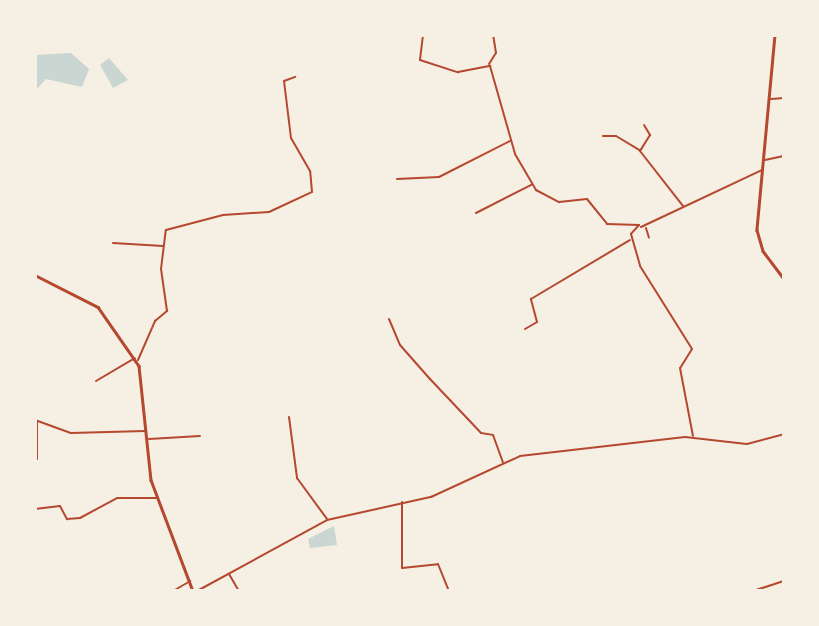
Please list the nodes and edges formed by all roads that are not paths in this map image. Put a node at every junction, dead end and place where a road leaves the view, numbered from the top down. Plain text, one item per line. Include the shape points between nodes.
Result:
1 (423, 35) edge
2 (493, 35) edge
3 (775, 35) edge
4 (489, 65) junction
5 (295, 77) dead end
6 (784, 98) edge
7 (771, 99) junction
8 (644, 125) dead end
9 (603, 136) dead end
10 (511, 140) junction
11 (640, 151) junction
12 (784, 156) edge
13 (764, 161) junction
14 (763, 170) junction
15 (397, 179) dead end
16 (532, 185) junction
17 (683, 207) junction
18 (476, 213) dead end
19 (640, 227) junction
20 (645, 227) junction
21 (649, 238) dead end
22 (631, 240) junction
23 (113, 243) dead end
24 (164, 247) junction
25 (35, 275) edge
26 (784, 279) edge
27 (389, 319) dead end
28 (525, 328) dead end
29 (136, 359) junction
30 (96, 381) dead end
31 (289, 417) dead end
32 (36, 420) edge
33 (146, 431) junction
34 (784, 434) edge
35 (200, 436) dead end
36 (693, 437) junction
37 (148, 439) junction
38 (37, 459) edge
39 (503, 463) junction
40 (156, 498) junction
41 (402, 501) junction
42 (35, 509) edge
43 (327, 520) junction
44 (228, 573) junction
45 (190, 581) junction
46 (784, 581) edge
47 (173, 591) edge
48 (195, 591) edge
49 (239, 591) edge
50 (449, 591) edge
51 (753, 591) edge

1 - 4 street via 420,60 458,72
2 - 4 street via 496,53
3 - 7 street
4 - 10 street
5 - 24 street via 284,81 291,138 310,171 312,192 269,212 170,228
6 - 7 street
7 - 13 street
8 - 11 street via 649,135
9 - 11 street via 616,135
10 - 15 street via 439,177
10 - 16 street
11 - 17 street
12 - 13 street
13 - 14 street
14 - 17 street
14 - 26 street via 759,243
16 - 18 street
16 - 19 street via 559,202 587,198 607,224 630,220
17 - 20 street
19 - 20 street
19 - 22 street
20 - 21 street
22 - 28 street via 531,299 537,322
22 - 36 street via 650,290 692,349 680,368
23 - 24 street
24 - 29 street via 167,311 155,321
25 - 29 street via 98,307
27 - 39 street via 400,345 428,377 481,433 493,435
29 - 30 street
29 - 33 street
31 - 43 street via 297,478
32 - 33 street via 71,433
32 - 38 street
33 - 37 street
34 - 36 street via 747,444
35 - 37 street
36 - 39 street via 541,450
37 - 40 street
39 - 41 street via 431,497
40 - 42 street via 117,498 80,518 67,519 60,506
40 - 45 street
41 - 43 street
41 - 50 street via 402,568 438,564
43 - 44 street
44 - 48 street
44 - 49 street
45 - 47 street
45 - 48 street
46 - 51 street

